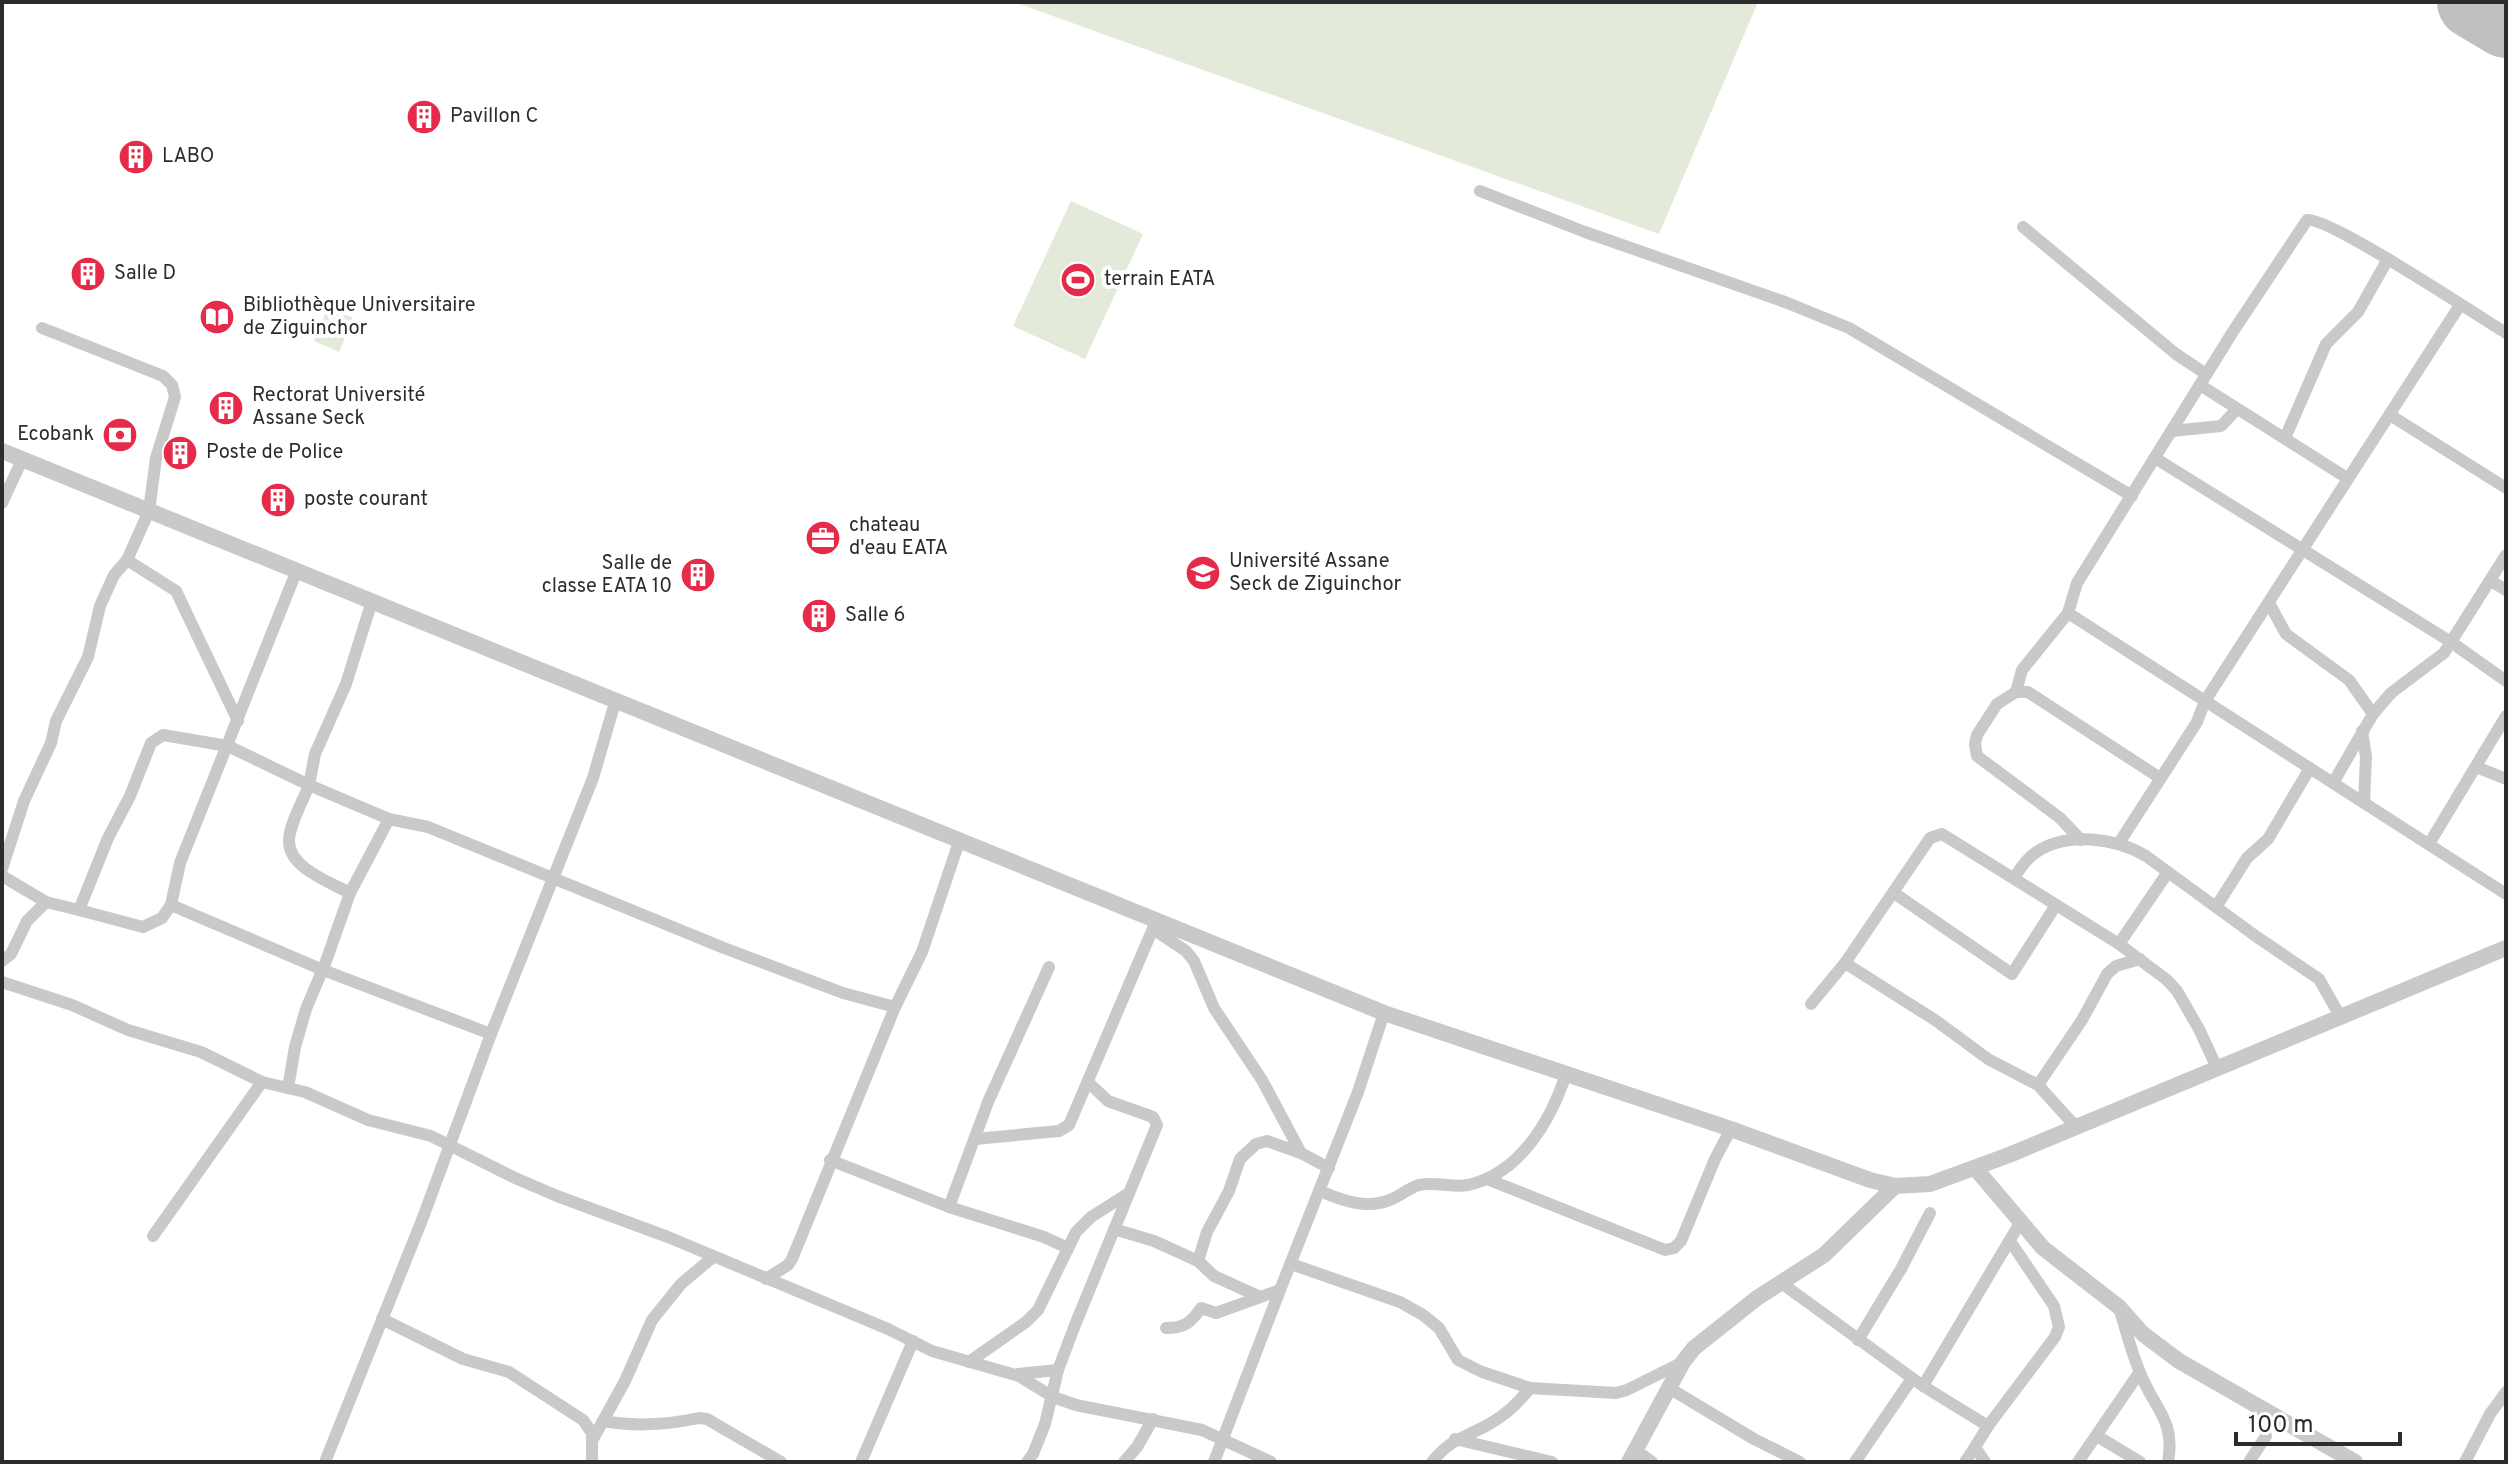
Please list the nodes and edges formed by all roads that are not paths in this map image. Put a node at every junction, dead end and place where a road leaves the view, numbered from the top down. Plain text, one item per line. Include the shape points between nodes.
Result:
1 (1480, 191) dead end
2 (2023, 227) dead end
3 (2388, 259) junction
4 (2460, 305) junction
5 (42, 328) dead end
6 (2506, 333) edge
7 (2203, 380) junction
8 (2237, 409) junction
9 (2390, 415) junction
10 (2172, 431) junction
11 (2285, 438) junction
12 (2, 451) edge
13 (2155, 458) junction
14 (22, 460) junction
15 (2347, 478) junction
16 (2506, 488) edge
17 (2132, 496) junction
18 (2, 503) edge
19 (149, 511) junction
20 (2303, 552) junction
21 (2506, 555) edge
22 (127, 560) junction
23 (297, 570) junction
24 (2491, 581) junction
25 (2506, 590) edge
26 (372, 601) junction
27 (2269, 603) junction
28 (2068, 613) junction
29 (2451, 642) junction
30 (2506, 681) edge
31 (2016, 692) junction
32 (616, 699) junction
33 (2205, 701) junction
34 (2373, 714) junction
35 (2506, 716) edge
36 (238, 721) junction
37 (2362, 731) junction
38 (228, 746) junction
39 (2476, 767) junction
40 (2310, 768) junction
41 (2160, 778) junction
42 (2506, 779) edge
43 (2333, 783) junction
44 (309, 785) junction
45 (2364, 803) junction
46 (389, 819) junction
47 (960, 839) junction
48 (2081, 840) junction
49 (2119, 843) junction
50 (2429, 844) junction
51 (2, 869) edge
52 (2168, 872) junction
53 (2, 876) edge
54 (554, 878) junction
55 (2014, 878) junction
56 (350, 893) junction
57 (1894, 893) junction
58 (2506, 894) edge
59 (46, 902) junction
60 (171, 905) junction
61 (2056, 905) junction
62 (2216, 907) junction
63 (79, 910) junction
64 (1155, 924) junction
65 (2119, 944) junction
66 (2506, 948) edge
67 (2140, 959) junction
68 (2, 961) edge
69 (1845, 963) junction
70 (1049, 967) dead end
71 (323, 970) junction
72 (2, 982) edge
73 (1811, 1004) dead end
74 (895, 1007) junction
75 (1384, 1013) junction
76 (2340, 1016) junction
77 (491, 1034) junction
78 (2217, 1068) junction
79 (1566, 1074) junction
80 (262, 1082) junction
81 (1088, 1082) junction
82 (2038, 1085) junction
83 (288, 1088) junction
84 (2076, 1127) junction
85 (1731, 1129) junction
86 (975, 1139) junction
87 (450, 1144) junction
88 (1301, 1153) junction
89 (830, 1160) junction
90 (1329, 1168) junction
91 (1975, 1168) junction
92 (1487, 1179) junction
93 (1895, 1186) junction
94 (1320, 1191) junction
95 (1129, 1193) junction
96 (949, 1207) junction
97 (1930, 1213) dead end
98 (2020, 1223) junction
99 (1114, 1229) junction
100 (153, 1236) dead end
101 (2010, 1241) junction
102 (1068, 1248) junction
103 (713, 1257) junction
104 (1198, 1261) junction
105 (1291, 1264) junction
106 (766, 1279) junction
107 (1780, 1282) junction
108 (1280, 1290) junction
109 (1258, 1296) junction
110 (2119, 1307) junction
111 (382, 1319) junction
112 (1166, 1328) dead end
113 (1858, 1340) junction
114 (913, 1341) junction
115 (969, 1362) junction
116 (1683, 1362) junction
117 (1058, 1370) junction
118 (1012, 1373) junction
119 (2139, 1373) junction
120 (1911, 1380) junction
121 (1923, 1386) junction
122 (1530, 1388) junction
123 (1669, 1388) junction
124 (2506, 1392) edge
125 (1053, 1397) junction
126 (1153, 1419) junction
127 (603, 1421) junction
128 (1988, 1426) junction
129 (2097, 1436) junction
130 (2266, 1436) dead end
131 (593, 1439) junction
132 (1224, 1439) junction
133 (1455, 1439) junction
134 (1975, 1447) junction
135 (1247, 1450) junction
136 (1633, 1456) edge
137 (325, 1462) edge
138 (592, 1462) edge
139 (781, 1462) edge
140 (861, 1462) edge
141 (1027, 1462) edge
142 (1124, 1462) edge
143 (1214, 1462) edge
144 (1254, 1462) edge
145 (1271, 1462) edge
146 (1432, 1462) edge
147 (1552, 1462) edge
148 (1652, 1462) edge
149 (1800, 1462) edge
150 (1855, 1462) edge
151 (1965, 1462) edge
152 (1985, 1462) edge
153 (2078, 1462) edge
154 (2139, 1462) edge
155 (2168, 1462) edge
156 (2249, 1462) edge
157 (2355, 1462) edge
158 (2465, 1462) edge

1 - 17 street via 1849,328
2 - 7 street
3 - 4 street
3 - 7 street via 2321,221 2307,220
3 - 11 street via 2358,312 2326,344
4 - 6 street
4 - 9 street
5 - 19 street via 163,376 172,385 175,397 156,458
7 - 8 street
7 - 10 street
8 - 10 street via 2221,426
8 - 11 street
9 - 15 street
9 - 16 street
10 - 13 street
11 - 15 street
12 - 14 street
13 - 17 street
13 - 20 street
14 - 18 street
14 - 19 street
15 - 20 street
17 - 28 street via 2077,583
19 - 22 street
19 - 23 street
20 - 27 street
20 - 29 street
21 - 24 street
22 - 36 street via 176,591
22 - 51 street via 100,606 88,657 56,721
23 - 26 street
23 - 36 street
24 - 25 street
24 - 29 street
26 - 32 street
26 - 44 street via 346,684 315,754
27 - 33 street
27 - 34 street via 2286,634 2349,680
28 - 31 street via 2022,670
28 - 33 street
29 - 30 street
29 - 34 street
31 - 41 street via 2028,692
31 - 48 street via 1997,704 1977,735 1977,756
32 - 47 street
32 - 54 street via 593,778
33 - 40 street
33 - 41 street
34 - 37 street
35 - 39 street
36 - 38 street
37 - 43 street
37 - 45 street
38 - 44 street
38 - 60 street via 180,863
38 - 63 street via 163,735 153,740
39 - 42 street
39 - 50 street
40 - 43 street
40 - 62 street via 2275,829 2247,858
41 - 49 street
43 - 45 street
44 - 46 street
44 - 56 street via 289,838 290,849 301,865
45 - 50 street
46 - 54 street via 428,827
46 - 56 street
47 - 64 street
47 - 74 street via 922,952
48 - 49 street
48 - 55 street via 2035,853
49 - 52 street
50 - 58 street
52 - 62 street
52 - 65 street
53 - 59 street
54 - 74 street via 724,948
54 - 77 street
55 - 57 street via 1942,834 1930,838
55 - 61 street
56 - 71 street
57 - 61 street via 2012,974
57 - 69 street
59 - 63 street
59 - 68 street
60 - 63 street via 162,918 143,927
60 - 71 street
61 - 65 street
62 - 76 street via 2319,979
64 - 75 street
64 - 81 street
64 - 88 street via 1194,961 1214,1008 1262,1080
65 - 67 street
66 - 76 street
67 - 78 street via 2177,991
67 - 82 street via 2107,974
69 - 73 street
69 - 82 street via 1988,1059
70 - 86 street
71 - 77 street
71 - 83 street via 306,1009
72 - 80 street via 201,1052
74 - 89 street
75 - 79 street
75 - 90 street
76 - 78 street
77 - 87 street
78 - 84 street
79 - 85 street
79 - 92 street via 1540,1131
80 - 83 street
80 - 100 street
81 - 86 street via 1066,1129
81 - 95 street via 1108,1101 1153,1117 1157,1125
82 - 84 street
83 - 87 street via 368,1120
84 - 91 street
85 - 92 street via 1681,1241 1665,1250
85 - 93 street
86 - 96 street
87 - 103 street via 515,1178
87 - 111 street
88 - 90 street
88 - 104 street via 1267,1141 1248,1150
89 - 96 street
89 - 106 street via 792,1259
90 - 94 street
91 - 93 street via 1930,1184
91 - 98 street
92 - 94 street via 1463,1186 1421,1184 1389,1201 1367,1204
93 - 107 street via 1824,1255
94 - 105 street
95 - 99 street
95 - 102 street via 1091,1217
96 - 102 street
97 - 113 street
98 - 101 street
98 - 110 street via 2043,1248
99 - 104 street
99 - 117 street
101 - 121 street
101 - 128 street via 2054,1306 2059,1327
102 - 115 street via 1038,1310
103 - 106 street
103 - 127 street via 681,1284 652,1320
104 - 109 street via 1214,1276
105 - 108 street
105 - 122 street via 1400,1302 1439,1328 1458,1360
106 - 114 street
107 - 113 street
107 - 116 street via 1720,1326
108 - 109 street
108 - 132 street
109 - 112 street via 1216,1313 1201,1308 1192,1322
110 - 119 street
110 - 157 street via 2143,1334 2179,1361
111 - 131 street via 463,1359 521,1378 583,1420
111 - 137 street
113 - 120 street
114 - 115 street
114 - 140 street
115 - 118 street
116 - 122 street via 1616,1393
116 - 123 street
117 - 118 street
117 - 125 street
118 - 125 street
119 - 129 street
119 - 155 street via 2165,1418 2172,1443
120 - 121 street
120 - 150 street
121 - 128 street
122 - 133 street via 1492,1423
123 - 136 street
123 - 149 street
124 - 158 street
125 - 126 street
125 - 141 street
126 - 132 street
126 - 142 street
127 - 131 street
127 - 139 street via 648,1426 707,1419
128 - 134 street
129 - 153 street
129 - 154 street
130 - 156 street
131 - 138 street
132 - 135 street
132 - 143 street
133 - 146 street
133 - 147 street
134 - 151 street
134 - 152 street
135 - 144 street
135 - 145 street
136 - 148 street

